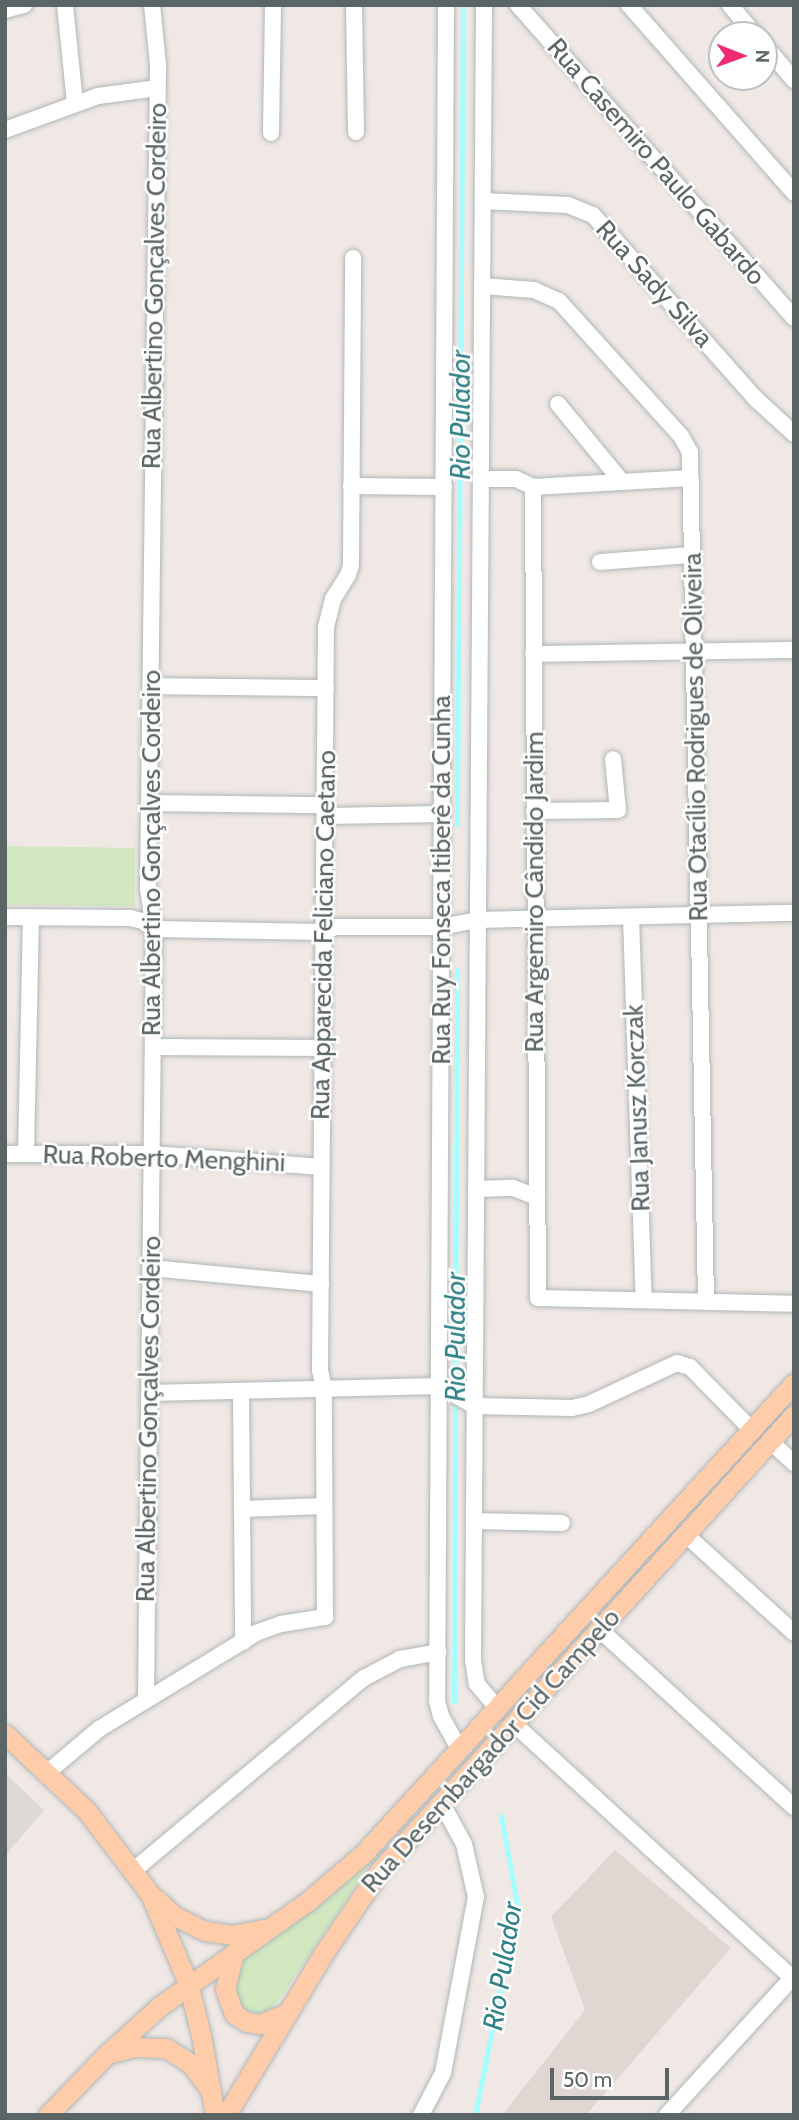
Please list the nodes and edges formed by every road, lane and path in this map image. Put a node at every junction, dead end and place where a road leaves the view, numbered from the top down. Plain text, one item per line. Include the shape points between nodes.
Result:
1 (24, 5) edge
2 (65, 5) edge
3 (152, 5) edge
4 (273, 5) edge
5 (354, 5) edge
6 (446, 5) edge
7 (484, 5) edge
8 (519, 5) edge
9 (629, 5) edge
10 (730, 5) edge
11 (5, 10) edge
12 (743, 21) edge
13 (778, 61) edge
14 (794, 80) edge
15 (157, 88) junction
16 (75, 103) junction
17 (5, 130) edge
18 (356, 132) dead end
19 (271, 133) dead end
20 (794, 193) edge
21 (483, 201) junction
22 (353, 258) dead end
23 (482, 286) junction
24 (794, 318) edge
25 (558, 404) dead end
26 (794, 434) edge
27 (691, 478) junction
28 (481, 479) junction
29 (622, 482) junction
30 (351, 486) junction
31 (444, 487) junction
32 (533, 487) junction
33 (692, 555) junction
34 (600, 562) dead end
35 (794, 650) edge
36 (694, 651) junction
37 (534, 654) junction
38 (150, 686) junction
39 (326, 688) junction
40 (613, 760) dead end
41 (149, 803) junction
42 (325, 811) junction
43 (534, 811) junction
44 (442, 814) junction
45 (794, 913) edge
46 (699, 915) junction
47 (631, 916) junction
48 (5, 917) edge
49 (31, 917) junction
50 (534, 919) junction
51 (478, 920) junction
52 (442, 927) junction
53 (154, 929) junction
54 (324, 932) junction
55 (153, 1046) junction
56 (323, 1048) junction
57 (5, 1154) edge
58 (26, 1154) junction
59 (152, 1154) junction
60 (322, 1167) junction
61 (477, 1189) junction
62 (537, 1197) junction
63 (151, 1268) junction
64 (321, 1284) junction
65 (644, 1300) junction
66 (706, 1302) junction
67 (794, 1304) edge
68 (794, 1383) edge
69 (439, 1386) junction
70 (324, 1389) junction
71 (241, 1391) junction
72 (149, 1393) junction
73 (475, 1406) junction
74 (794, 1415) edge
75 (752, 1430) junction
76 (770, 1441) junction
77 (794, 1463) edge
78 (324, 1506) junction
79 (242, 1509) junction
80 (474, 1521) junction
81 (562, 1523) dead end
82 (685, 1534) junction
83 (599, 1629) junction
84 (794, 1633) edge
85 (243, 1642) junction
86 (438, 1651) junction
87 (146, 1700) junction
88 (498, 1709) junction
89 (513, 1723) junction
90 (5, 1734) edge
91 (460, 1750) junction
92 (48, 1772) junction
93 (441, 1802) junction
94 (794, 1807) edge
95 (134, 1870) junction
96 (150, 1894) junction
97 (273, 1926) junction
98 (234, 1953) junction
99 (793, 1979) edge
100 (188, 1983) junction
101 (287, 2013) junction
102 (107, 2054) junction
103 (248, 2081) junction
104 (211, 2092) junction
105 (48, 2115) edge
106 (215, 2115) edge
107 (226, 2115) edge
108 (245, 2115) edge
109 (421, 2115) edge
110 (667, 2115) edge

1 - 11 street
2 - 16 street
3 - 15 street, Rua Albertino Gonçalves Cordeiro
4 - 19 street
5 - 18 street
6 - 31 street, Rua Ruy Fonseca Itiberê da Cunha
7 - 21 street, Rua Ruy Fonseca Itiberê da Cunha
8 - 24 street, Rua Casemiro Paulo Gabardo
9 - 20 street
10 - 12 street
13 - 14 street
15 - 16 street
15 - 38 street, Rua Albertino Gonçalves Cordeiro
16 - 17 street
21 - 23 street, Rua Ruy Fonseca Itiberê da Cunha
21 - 26 street, Rua Sady Silva via 568,205 593,215 756,399
22 - 30 street, Rua Apparecida Feliciano Caetano
23 - 27 street, Rua Otacílio Rodrigues de Oliveira via 534,290 559,301 681,436 690,452
23 - 28 street, Rua Ruy Fonseca Itiberê da Cunha
25 - 29 street
27 - 29 street
27 - 33 street, Rua Otacílio Rodrigues de Oliveira
28 - 32 street via 516,479
28 - 51 street, Rua Ruy Fonseca Itiberê da Cunha
29 - 32 street
30 - 31 street
30 - 39 street, Rua Apparecida Feliciano Caetano via 351,565 327,618
31 - 44 street, Rua Ruy Fonseca Itiberê da Cunha
32 - 37 street, Rua Argemiro Cândido Jardim
33 - 34 street
33 - 36 street, Rua Otacílio Rodrigues de Oliveira
35 - 36 street
36 - 37 street
36 - 46 street, Rua Otacílio Rodrigues de Oliveira
37 - 43 street, Rua Argemiro Cândido Jardim
38 - 39 street
38 - 41 street, Rua Albertino Gonçalves Cordeiro
39 - 42 street, Rua Apparecida Feliciano Caetano
40 - 43 street via 618,810
41 - 42 street
41 - 53 street, Rua Albertino Gonçalves Cordeiro via 148,889
42 - 44 street
42 - 54 street, Rua Apparecida Feliciano Caetano
43 - 50 street, Rua Argemiro Cândido Jardim
44 - 52 street, Rua Ruy Fonseca Itiberê da Cunha
45 - 46 street
46 - 47 street
46 - 66 street, Rua Otacílio Rodrigues de Oliveira
47 - 50 street
47 - 65 street, Rua Janusz Korczak
48 - 49 street
49 - 53 street via 130,918
49 - 58 street
50 - 51 street
50 - 62 street, Rua Argemiro Cândido Jardim
51 - 52 street
51 - 61 street, Rua Ruy Fonseca Itiberê da Cunha
52 - 54 street via 335,927
52 - 69 street, Rua Ruy Fonseca Itiberê da Cunha
53 - 54 street
53 - 55 street, Rua Albertino Gonçalves Cordeiro
54 - 56 street, Rua Apparecida Feliciano Caetano
55 - 56 street
55 - 59 street, Rua Albertino Gonçalves Cordeiro
56 - 60 street, Rua Apparecida Feliciano Caetano
57 - 58 street, Rua Roberto Menghini
58 - 59 street, Rua Roberto Menghini
59 - 60 street, Rua Roberto Menghini
59 - 63 street, Rua Albertino Gonçalves Cordeiro
60 - 64 street, Rua Apparecida Feliciano Caetano
61 - 62 street via 513,1188
61 - 73 street, Rua Ruy Fonseca Itiberê da Cunha
62 - 65 street, Rua Argemiro Cândido Jardim via 538,1298
63 - 64 street
63 - 72 street, Rua Albertino Gonçalves Cordeiro
64 - 70 street, Rua Apparecida Feliciano Caetano
65 - 66 street
66 - 67 street
68 - 75 main road, Rua Desembargador Cid Campelo
69 - 70 street
69 - 73 street
69 - 86 street, Rua Ruy Fonseca Itiberê da Cunha
70 - 71 street
70 - 78 street, Rua Apparecida Feliciano Caetano
71 - 72 street
71 - 79 street
72 - 87 street, Rua Albertino Gonçalves Cordeiro
73 - 75 street via 581,1407 677,1363 690,1367
73 - 80 street, Rua Ruy Fonseca Itiberê da Cunha
74 - 76 main road, Rua Desembargador Cid Campelo
75 - 88 main road, Rua Desembargador Cid Campelo
76 - 77 street
76 - 82 main road, Rua Desembargador Cid Campelo
78 - 79 street
78 - 85 street, Rua Apparecida Feliciano Caetano via 325,1617 268,1628
79 - 85 street
80 - 81 street
80 - 88 street, Rua Ruy Fonseca Itiberê da Cunha via 474,1671 482,1694
82 - 83 main road, Rua Desembargador Cid Campelo
82 - 84 street
83 - 89 main road, Rua Desembargador Cid Campelo
83 - 94 street
85 - 87 street
86 - 91 street, Rua Ruy Fonseca Itiberê da Cunha via 438,1709
86 - 95 street via 400,1660 364,1678
87 - 92 street via 91,1735
88 - 89 main road
88 - 91 main road, Rua Desembargador Cid Campelo
89 - 93 main road, Rua Desembargador Cid Campelo
89 - 99 street
90 - 92 main road
91 - 97 main road, Rua Desembargador Cid Campelo via 363,1854
92 - 95 main road
93 - 101 main road, Rua Desembargador Cid Campelo via 361,1896
93 - 109 street via 464,1844 476,1897 443,2073
95 - 96 main road
96 - 97 main road via 173,1915 205,1931 232,1934
96 - 100 main road
97 - 98 main road, Rua Desembargador Cid Campelo
98 - 100 main road, Rua Desembargador Cid Campelo
98 - 101 main road via 225,1989 234,2014 260,2024
99 - 110 street
100 - 102 main road, Rua Desembargador Cid Campelo
100 - 104 main road
101 - 103 main road, Rua Desembargador Cid Campelo
102 - 104 main road via 133,2047 166,2048 190,2063
102 - 105 main road, Rua Desembargador Cid Campelo
103 - 107 main road, Rua Desembargador Cid Campelo
103 - 108 main road
104 - 106 main road

